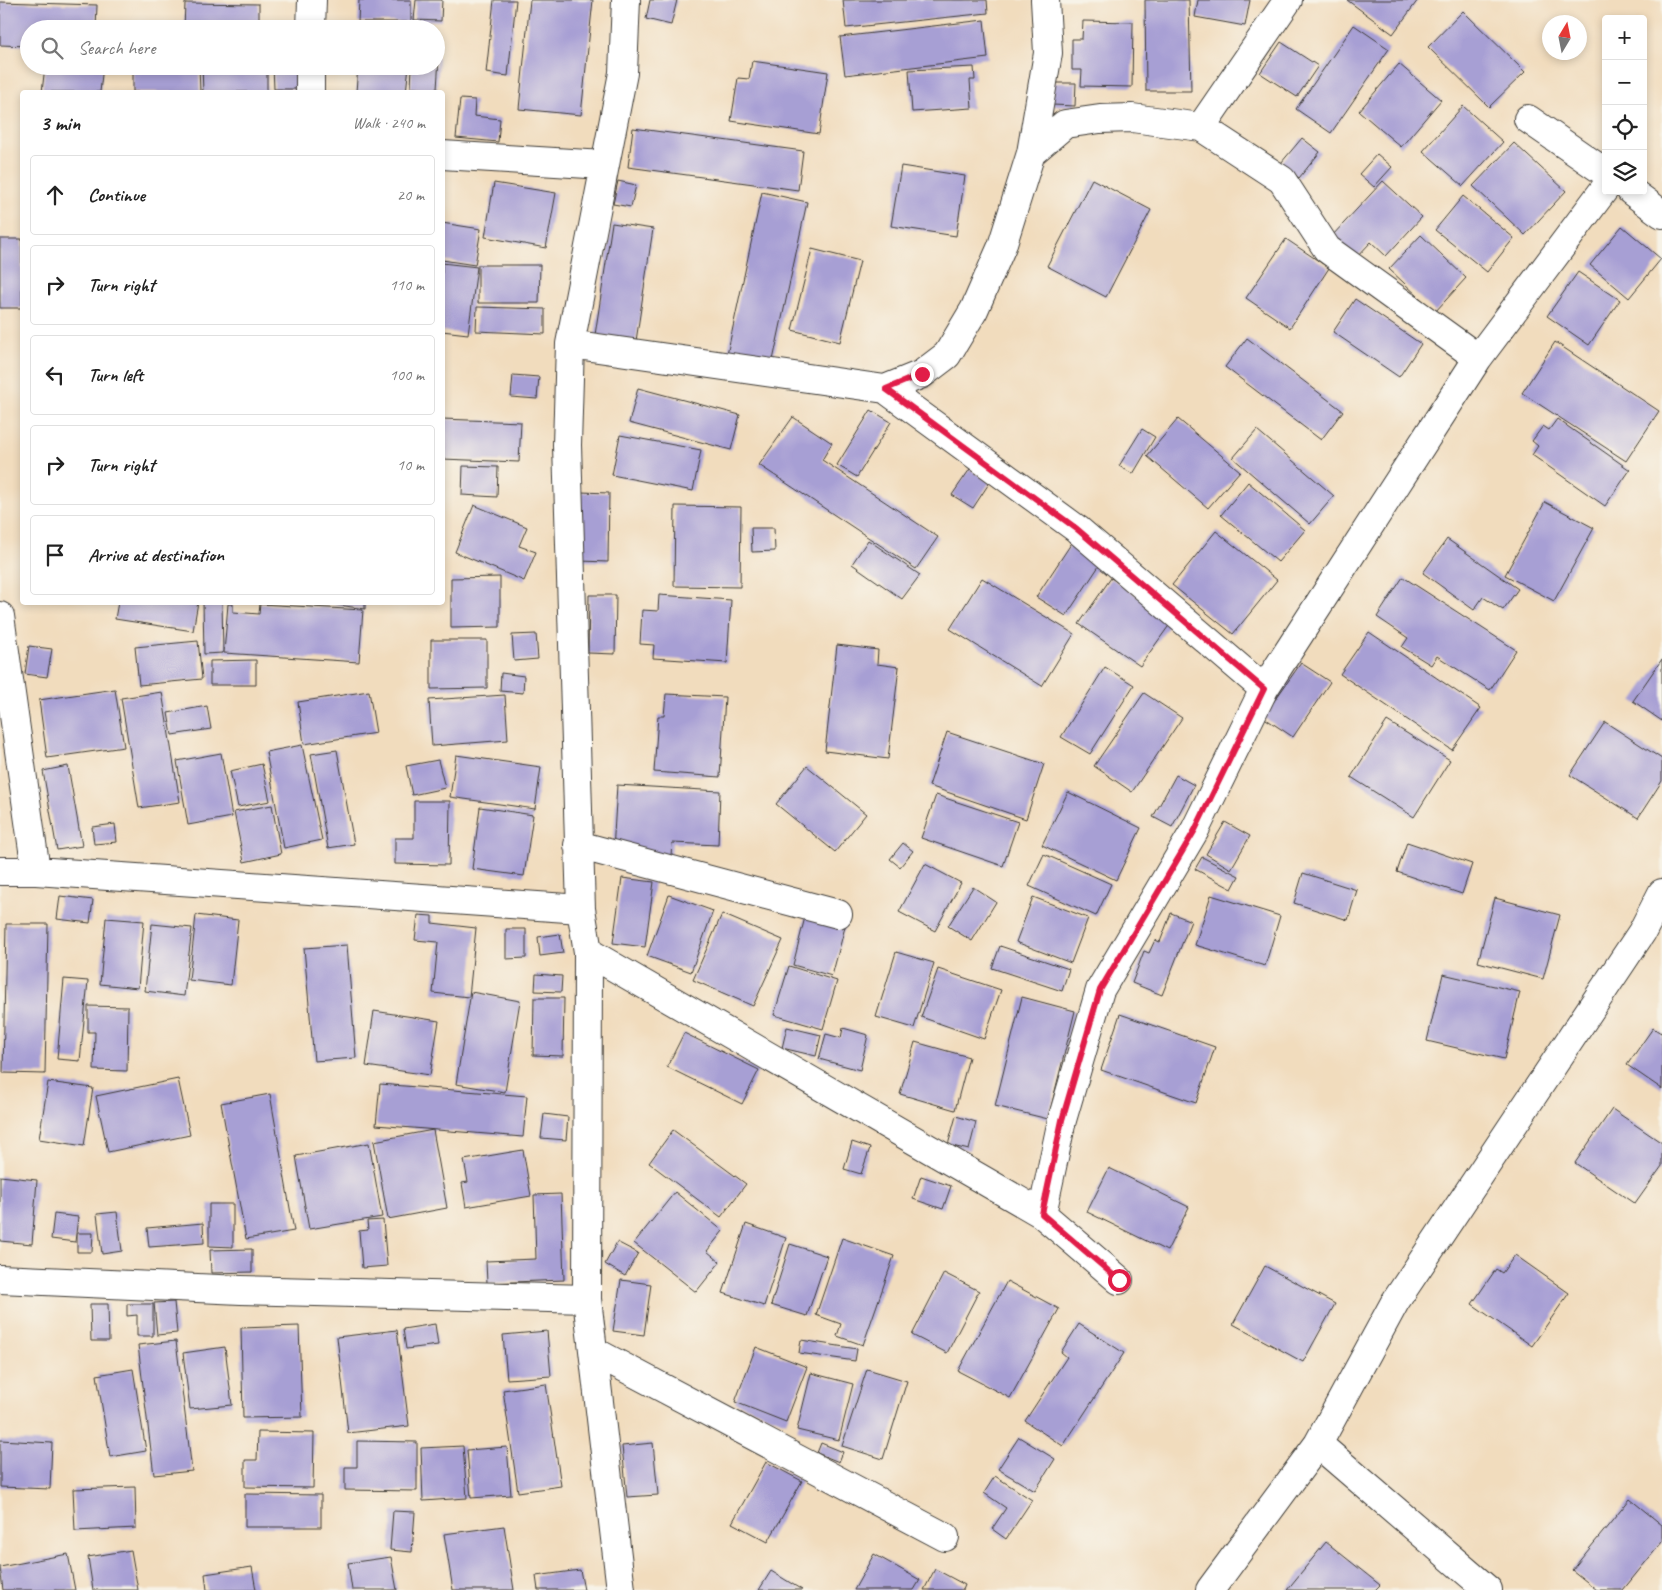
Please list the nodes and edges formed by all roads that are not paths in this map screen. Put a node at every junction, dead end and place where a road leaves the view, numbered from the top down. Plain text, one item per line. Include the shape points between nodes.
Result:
1 (312, 0) edge
2 (626, 0) edge
3 (1046, 0) edge
4 (1288, 0) edge
5 (311, 20) edge
6 (310, 75) edge
7 (310, 90) edge
8 (1528, 118) dead end
9 (1201, 127) junction
10 (1031, 153) junction
11 (445, 155) edge
12 (604, 165) junction
13 (1602, 170) edge
14 (1602, 192) edge
15 (1636, 195) edge
16 (1662, 214) edge
17 (570, 344) junction
18 (1478, 358) junction
19 (886, 389) junction
20 (0, 616) edge
21 (1264, 689) junction
22 (578, 845) junction
23 (0, 871) edge
24 (36, 871) junction
25 (1662, 893) edge
26 (581, 909) junction
27 (838, 914) dead end
28 (588, 952) junction
29 (1042, 1214) junction
30 (0, 1279) edge
31 (1119, 1280) dead end
32 (588, 1298) junction
33 (595, 1352) junction
34 (1318, 1444) junction
35 (945, 1537) dead end
36 (621, 1590) edge
37 (1210, 1590) edge
38 (1488, 1590) edge

1 - 5 street
2 - 12 street via 623,73
3 - 10 street via 1048,52
4 - 9 street
6 - 7 street
8 - 13 street
9 - 10 street via 1132,118 1065,124
9 - 18 street via 1282,180 1327,249
10 - 19 street via 1002,246 974,310 947,355 922,374
11 - 12 street
12 - 17 street
14 - 18 street
15 - 16 street
17 - 19 street
17 - 22 street via 567,445
18 - 21 street
19 - 21 street via 1077,529
20 - 24 street
21 - 29 street via 1195,830 1100,990 1062,1120
22 - 26 street
22 - 27 street
23 - 24 street
24 - 26 street
25 - 34 street via 1642,932 1395,1302
26 - 28 street
28 - 29 street
28 - 32 street
29 - 31 street
30 - 32 street via 241,1290
32 - 33 street
33 - 35 street
33 - 36 street
34 - 37 street
34 - 38 street

